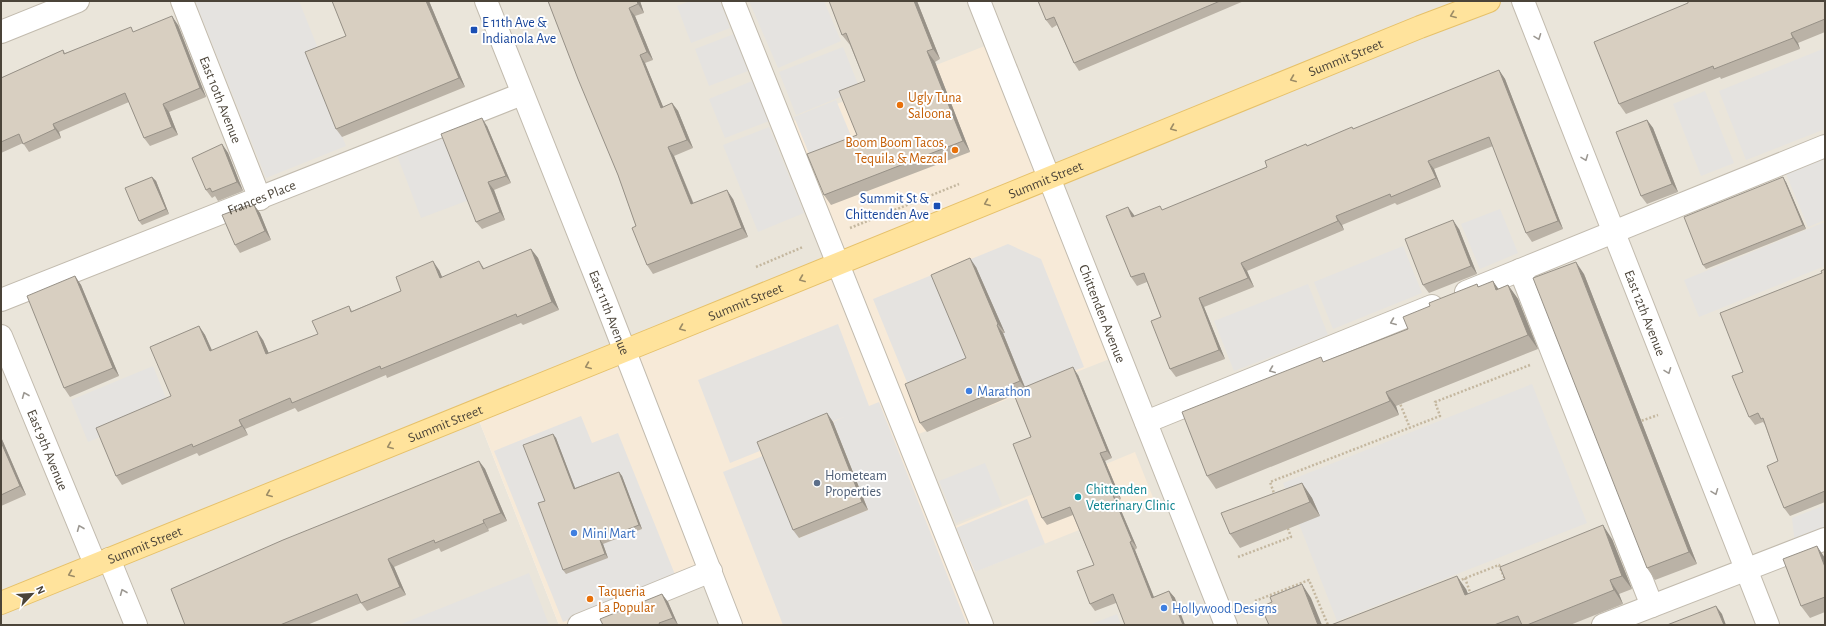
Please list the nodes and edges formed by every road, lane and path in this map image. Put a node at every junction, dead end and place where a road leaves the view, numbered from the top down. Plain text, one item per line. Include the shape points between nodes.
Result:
1 (78, 1) edge
2 (182, 1) edge
3 (486, 1) edge
4 (733, 1) edge
5 (979, 1) edge
6 (1489, 1) edge
7 (1523, 1) edge
8 (1, 32) edge
9 (522, 94) junction
10 (1825, 146) edge
11 (1049, 178) junction
12 (260, 199) junction
13 (1614, 232) junction
14 (838, 264) junction
15 (1520, 270) junction
16 (1, 300) edge
17 (1, 336) edge
18 (624, 351) junction
19 (1554, 356) junction
20 (1399, 400) edge
21 (1661, 414) dead end
22 (1146, 422) junction
23 (1632, 425) edge
24 (1410, 428) junction
25 (1278, 503) edge
26 (1286, 523) edge
27 (1825, 539) edge
28 (1238, 557) dead end
29 (102, 562) junction
30 (1746, 570) junction
31 (710, 571) junction
32 (1511, 574) edge
33 (1465, 578) junction
34 (1457, 581) edge
35 (1472, 598) edge
36 (1255, 600) dead end
37 (1, 603) edge
38 (1652, 606) junction
39 (136, 625) edge
40 (579, 625) edge
41 (731, 625) edge
42 (982, 625) edge
43 (1226, 625) edge
44 (1328, 625) edge
45 (1603, 625) edge
46 (1768, 625) edge

1 - 8 street
2 - 12 street, East 10th Avenue
3 - 9 street, East 11th Avenue
4 - 14 street
5 - 11 street, Chittenden Avenue
6 -> 11 main road, Summit Street
7 -> 13 street, East 12th Avenue
9 - 12 street, Frances Place
9 - 18 street, East 11th Avenue
10 - 13 street
11 -> 14 main road, Summit Street
11 - 22 street, Chittenden Avenue
12 - 16 street, Frances Place
13 - 15 street
13 -> 30 street, East 12th Avenue
14 -> 18 main road, Summit Street
14 - 42 street
15 - 19 street
15 -> 22 street
29 -> 17 street, East 9th Avenue
18 -> 29 main road, Summit Street
18 - 31 street, East 11th Avenue
19 - 24 path via 1435,402 1440,416
19 - 38 street
20 - 24 path
21 - 23 path
22 - 43 street, Chittenden Avenue
24 - 25 path via 1270,482
26 - 28 path via 1291,537
27 - 30 street
29 -> 37 main road, Summit Street
39 -> 29 street, East 9th Avenue
30 - 38 street
30 - 46 street, East 12th Avenue
31 - 40 street
31 - 41 street, East 11th Avenue
32 - 33 path via 1504,577 1499,565
33 - 34 path
33 - 35 path
36 - 44 path via 1309,580
38 - 45 street

